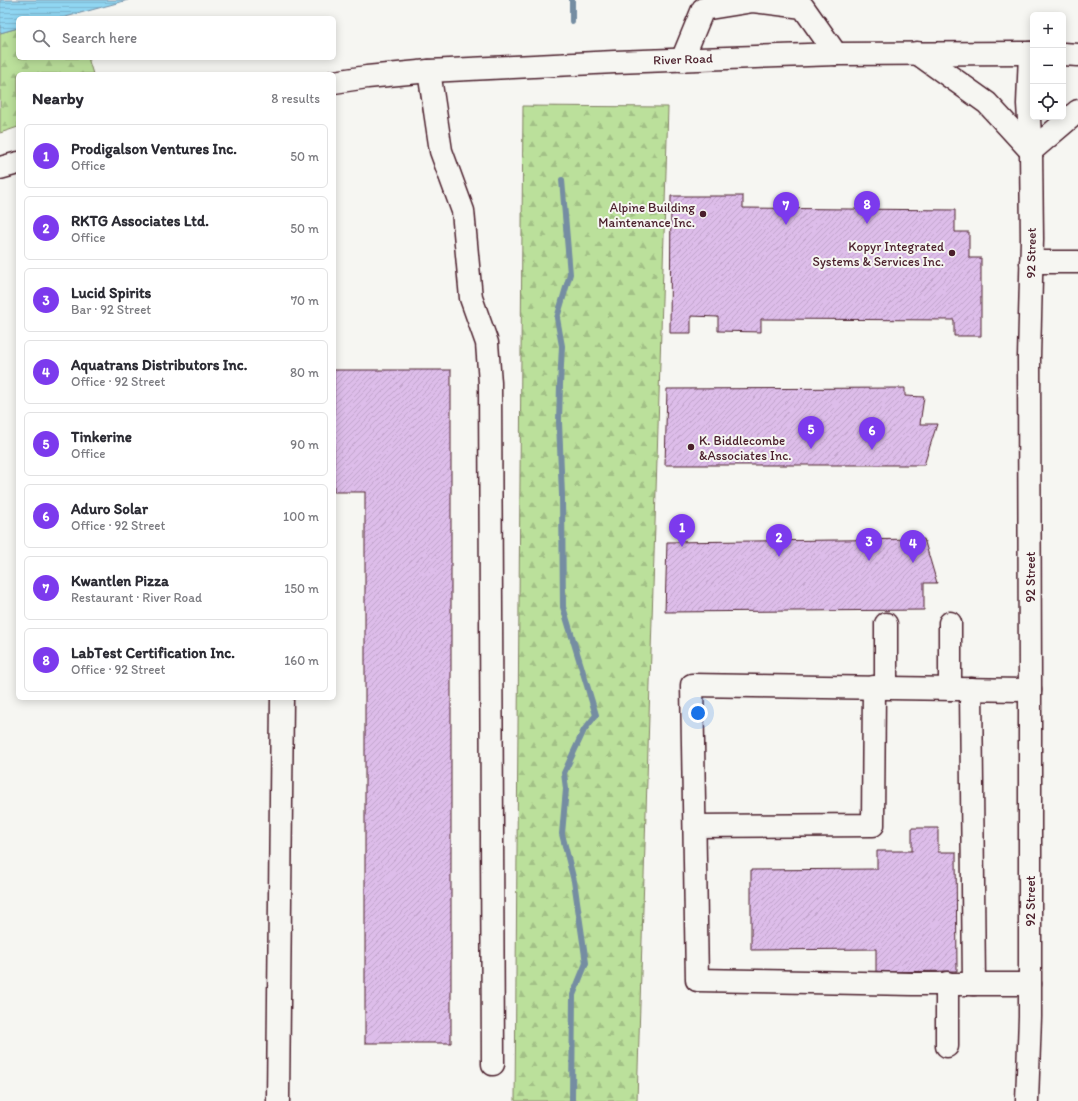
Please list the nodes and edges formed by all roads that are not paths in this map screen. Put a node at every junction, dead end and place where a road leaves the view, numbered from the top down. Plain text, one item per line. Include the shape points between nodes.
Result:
1 (917, 53) junction
2 (1030, 53) edge
3 (836, 54) junction
4 (1066, 54) edge
5 (1078, 55) edge
6 (682, 60) junction
7 (1030, 70) edge
8 (429, 71) junction
9 (336, 82) edge
10 (1078, 111) edge
11 (1030, 151) junction
12 (16, 164) edge
13 (0, 168) edge
14 (1031, 262) junction
15 (1078, 262) edge
16 (950, 623) dead end
17 (886, 624) dead end
18 (880, 688) junction
19 (960, 689) junction
20 (1030, 690) junction
21 (282, 700) edge
22 (695, 826) junction
23 (947, 983) junction
24 (974, 984) junction
25 (1030, 984) junction
26 (947, 1046) dead end
27 (493, 1064) dead end
28 (278, 1101) edge
29 (1027, 1101) edge

1 - 2 street, River Road
1 - 3 street, River Road
1 - 11 street via 987,103
3 - 6 street, River Road
3 - 6 street via 803,7 753,1 704,9
4 - 5 street
6 - 8 street, River Road
7 - 11 street, 92 Street
8 - 9 street, River Road
8 - 27 street via 441,152 463,211 471,298 486,343 490,384
10 - 11 street
11 - 14 street, 92 Street
12 - 13 street
14 - 15 street
14 - 20 street, 92 Street
16 - 19 street
17 - 18 street
18 - 19 street
18 - 22 street via 873,825
18 - 22 street via 692,685
19 - 20 street
19 - 24 street
20 - 25 street, 92 Street
21 - 28 street
22 - 23 street via 697,980
23 - 24 street
23 - 26 street
24 - 25 street
25 - 29 street, 92 Street

